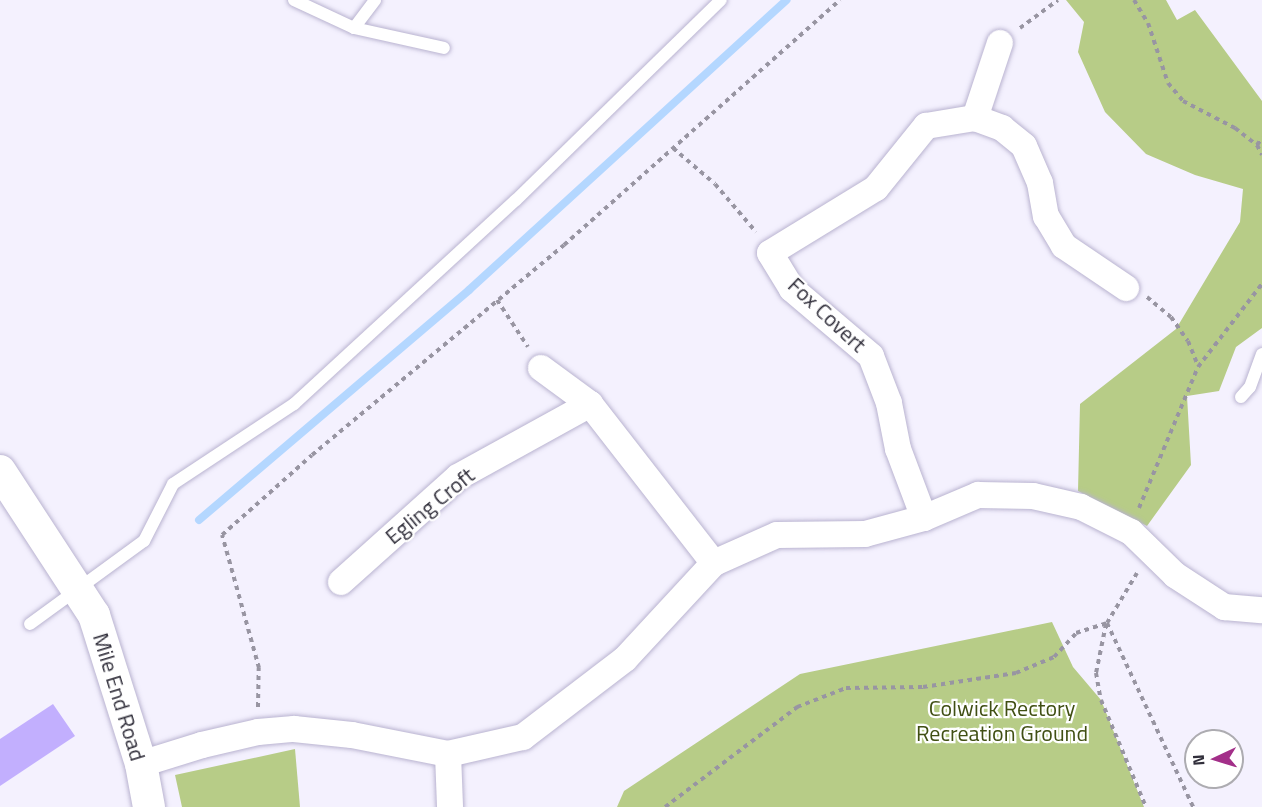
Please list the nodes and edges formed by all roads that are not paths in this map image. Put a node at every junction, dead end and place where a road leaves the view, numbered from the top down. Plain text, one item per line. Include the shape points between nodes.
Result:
1 (294, 0) edge
2 (375, 0) edge
3 (721, 0) edge
4 (354, 28) junction
5 (1000, 43) road end
6 (444, 48) dead end
7 (975, 118) junction
8 (1126, 288) road end
9 (1262, 354) edge
10 (541, 368) road end
11 (1241, 398) dead end
12 (590, 404) junction
13 (0, 471) edge
14 (924, 518) junction
15 (714, 563) junction
16 (341, 582) dead end
17 (79, 590) junction
18 (1262, 610) edge
19 (30, 624) dead end
20 (448, 754) junction
21 (141, 764) junction
22 (150, 807) edge
23 (450, 807) edge

1 - 4 lane
2 - 4 lane
3 - 17 lane via 516,200 294,404 173,484 144,541
4 - 6 lane
5 - 7 street
7 - 8 street via 1002,128 1024,146 1040,183 1046,216 1064,246
7 - 14 street, Fox Covert via 926,126 876,188 770,253 792,290 871,356 889,403 898,449
9 - 11 lane via 1250,387
10 - 12 street
12 - 15 street
12 - 16 street, Egling Croft via 458,477
13 - 17 street, Mile End Road
14 - 15 street via 865,534 777,535
14 - 18 street via 978,495 1033,495 1081,507 1131,532 1175,574 1224,607
15 - 20 street via 625,659 523,737
17 - 19 lane
17 - 21 street, Mile End Road via 101,634
20 - 21 street via 316,730 258,732
20 - 23 street
21 - 22 street, Mile End Road

